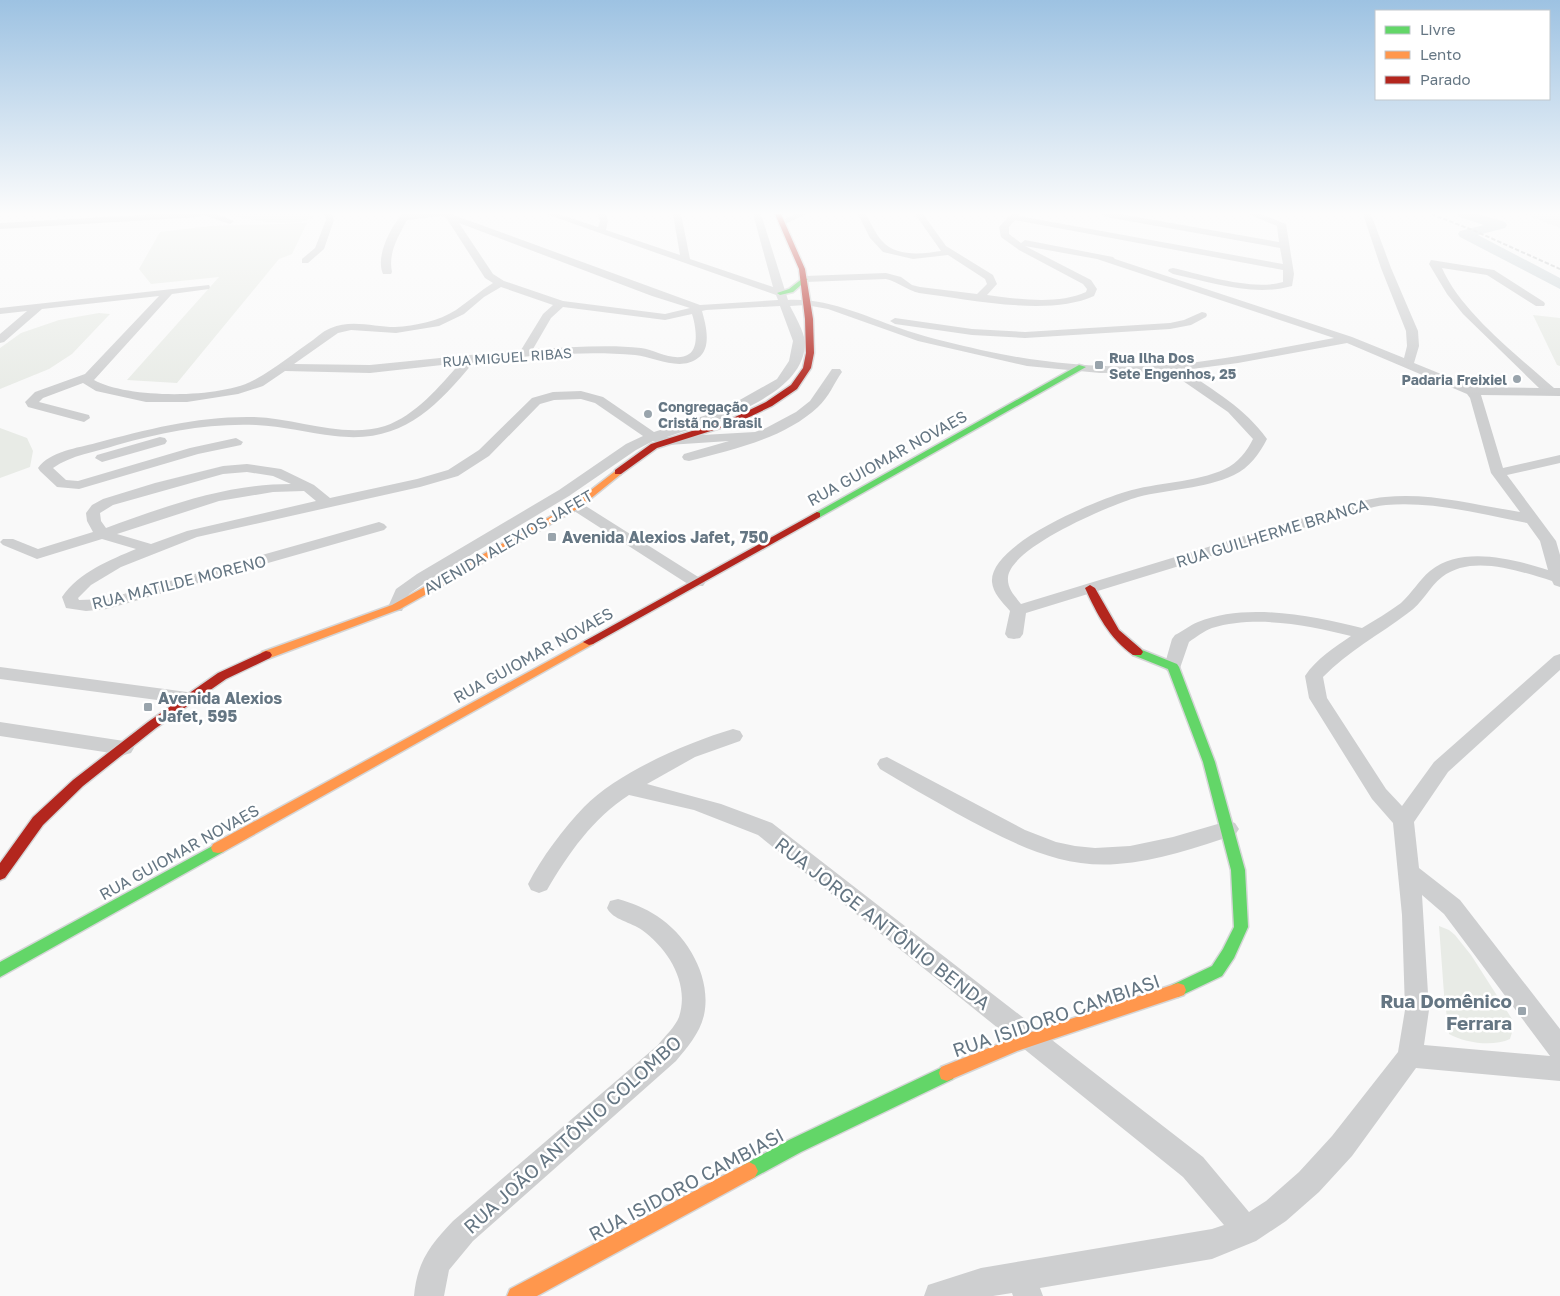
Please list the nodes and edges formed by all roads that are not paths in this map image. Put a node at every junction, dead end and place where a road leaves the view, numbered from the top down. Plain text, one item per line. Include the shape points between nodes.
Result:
1 (488, 274) edge
2 (605, 274) edge
3 (723, 274) edge
4 (774, 274) edge
5 (803, 274) edge
6 (985, 274) edge
7 (1073, 274) edge
8 (1152, 274) edge
9 (1189, 274) edge
10 (1289, 274) edge
11 (1389, 274) edge
12 (1439, 274) edge
13 (1494, 274) edge
14 (804, 279) junction
15 (500, 283) junction
16 (204, 287) dead end
17 (170, 291) junction
18 (781, 298) junction
19 (979, 298) junction
20 (678, 301) junction
21 (806, 302) junction
22 (561, 304) junction
23 (1540, 304) dead end
24 (39, 306) junction
25 (698, 308) junction
26 (0, 311) edge
27 (686, 312) junction
28 (1202, 315) dead end
29 (665, 317) junction
30 (862, 317) junction
31 (701, 325) junction
32 (1348, 339) junction
33 (0, 340) edge
34 (525, 353) junction
35 (470, 359) junction
36 (1408, 364) junction
37 (284, 366) junction
38 (1082, 368) junction
39 (1172, 368) junction
40 (836, 372) dead end
41 (89, 377) junction
42 (1471, 390) junction
43 (1555, 391) edge
44 (84, 418) dead end
45 (652, 436) junction
46 (754, 436) junction
47 (160, 441) dead end
48 (668, 441) junction
49 (236, 442) dead end
50 (689, 458) dead end
51 (1560, 459) edge
52 (48, 473) junction
53 (1498, 473) junction
54 (309, 488) junction
55 (326, 502) junction
56 (576, 506) junction
57 (1531, 519) junction
58 (379, 527) dead end
59 (102, 534) junction
60 (1554, 540) edge
61 (8, 542) dead end
62 (150, 549) junction
63 (1559, 580) edge
64 (697, 583) junction
65 (1090, 588) junction
66 (396, 607) junction
67 (1018, 610) junction
68 (1014, 634) dead end
69 (1366, 634) junction
70 (1560, 660) edge
71 (1173, 667) junction
72 (0, 673) edge
73 (188, 698) junction
74 (0, 729) edge
75 (733, 736) dead end
76 (124, 748) junction
77 (886, 764) dead end
78 (625, 787) junction
79 (1403, 821) junction
80 (1228, 829) junction
81 (1409, 872) junction
82 (0, 874) edge
83 (539, 884) dead end
84 (618, 908) dead end
85 (0, 970) edge
86 (1030, 1040) junction
87 (1560, 1049) edge
88 (1410, 1056) junction
89 (1560, 1069) edge
90 (1246, 1231) junction
91 (1024, 1286) edge
92 (429, 1296) edge
93 (517, 1296) edge
94 (939, 1296) edge

1 - 15 street
2 - 20 street
3 - 18 street
4 - 18 street, AVENIDA ALEXIOS JAFET
5 - 14 street, AVENIDA ALEXIOS JAFET
6 - 19 street via 992,284
7 - 19 street via 1087,282 1092,289 1090,294 1077,300 1046,303
8 - 32 street
9 - 10 street via 1238,284 1281,287 1288,284
11 - 36 street via 1412,332 1413,346
12 - 43 street via 1449,292 1488,333
13 - 23 street
14 - 18 street
14 - 19 street via 886,276 916,290
14 - 21 street, AVENIDA ALEXIOS JAFET
15 - 22 street
15 - 37 street via 460,312 435,324 402,329 351,327 335,330
16 - 17 street
17 - 24 street
17 - 41 street
18 - 21 street
18 - 25 street
18 - 45 street, AVENIDA ALEXIOS JAFET via 799,341 795,361 782,382 727,413
20 - 25 street
20 - 27 street
21 - 30 street
21 - 48 street, AVENIDA ALEXIOS JAFET via 810,353 807,368 794,387 752,413
22 - 29 street
22 - 34 street via 547,316
24 - 26 street
24 - 33 street
25 - 27 street
25 - 31 street, RUA MIGUEL RIBAS
27 - 29 street
28 - 30 street via 1170,326 1040,335 972,332
29 - 31 street
30 - 38 street via 905,334 968,350
31 - 34 street, RUA MIGUEL RIBAS via 698,352 677,361 634,350
32 - 36 street
32 - 39 street
34 - 35 street, RUA MIGUEL RIBAS
35 - 37 street, RUA MIGUEL RIBAS via 364,370
35 - 52 street via 416,412 392,428 373,433 342,434 275,422 246,421 166,428 58,459 45,468
36 - 42 street
37 - 41 street via 248,387 187,398 132,396 100,388 88,381
38 - 39 street
38 - 64 street, RUA GUIOMAR NOVAES
39 - 67 street via 1243,418 1260,439 1255,450 1230,472 1143,491 1102,504 1070,518 1017,551 1004,565 1000,584
40 - 46 street, AVENIDA ALEXIOS JAFET via 813,404 774,429
41 - 44 street via 39,395 32,402
42 - 43 street
42 - 53 street via 1477,399
45 - 48 street, AVENIDA ALEXIOS JAFET
45 - 55 street, RUA MATILDE MORENO via 599,400 581,395 553,396 536,401 484,453 453,473 420,484
45 - 66 street, AVENIDA ALEXIOS JAFET via 423,577 402,592
46 - 48 street, AVENIDA ALEXIOS JAFET
46 - 50 street, AVENIDA ALEXIOS JAFET
47 - 52 street
48 - 56 street, AVENIDA ALEXIOS JAFET via 639,455
49 - 52 street via 79,485 62,484
51 - 53 street
53 - 57 street
54 - 55 street
54 - 59 street via 247,490 174,508
54 - 59 street via 262,469 223,470 102,505 93,513
55 - 62 street, RUA MATILDE MORENO via 192,534
56 - 64 street
56 - 66 street, AVENIDA ALEXIOS JAFET
57 - 60 street
57 - 65 street, RUA GUILHERME BRANCA via 1442,502 1384,501 1348,509
58 - 62 street, RUA MATILDE MORENO via 107,604 72,604 70,597 85,582
59 - 61 street via 37,554
59 - 62 street
60 - 63 street
63 - 69 street via 1501,563 1460,564 1436,575 1406,607
64 - 85 street, RUA GUIOMAR NOVAES
65 - 67 street, RUA GUILHERME BRANCA
65 - 71 street via 1109,624 1126,644
66 - 73 street, AVENIDA ALEXIOS JAFET via 247,664
67 - 68 street
69 - 71 street via 1288,620 1244,619 1211,623 1181,639
69 - 79 street via 1326,663 1314,676 1315,688 1318,698 1379,794
70 - 79 street via 1441,767
71 - 80 street, RUA ISIDORO CAMBIASI via 1210,762
72 - 73 street
73 - 76 street, AVENIDA ALEXIOS JAFET
74 - 76 street
75 - 78 street via 688,752
76 - 82 street, AVENIDA ALEXIOS JAFET via 78,783 38,821
77 - 80 street via 1031,843 1058,851 1117,856
78 - 83 street via 592,812 555,858
78 - 86 street, RUA JORGE ANTÔNIO BENDA via 721,812 764,829
79 - 81 street
80 - 86 street, RUA ISIDORO CAMBIASI via 1238,870 1241,927 1217,971 1187,987
81 - 87 street via 1452,907
81 - 88 street via 1417,1010
84 - 92 street, RUA JOÃO ANTÔNIO COLOMBO via 659,930 676,947 689,972 693,994 692,1015 685,1033 667,1053 463,1231 437,1260 430,1279
86 - 90 street, RUA JORGE ANTÔNIO BENDA via 1193,1167
86 - 93 street, RUA ISIDORO CAMBIASI via 965,1064 796,1146
88 - 89 street
88 - 90 street via 1342,1146 1276,1211
90 - 91 street via 1212,1244
91 - 94 street via 981,1283

